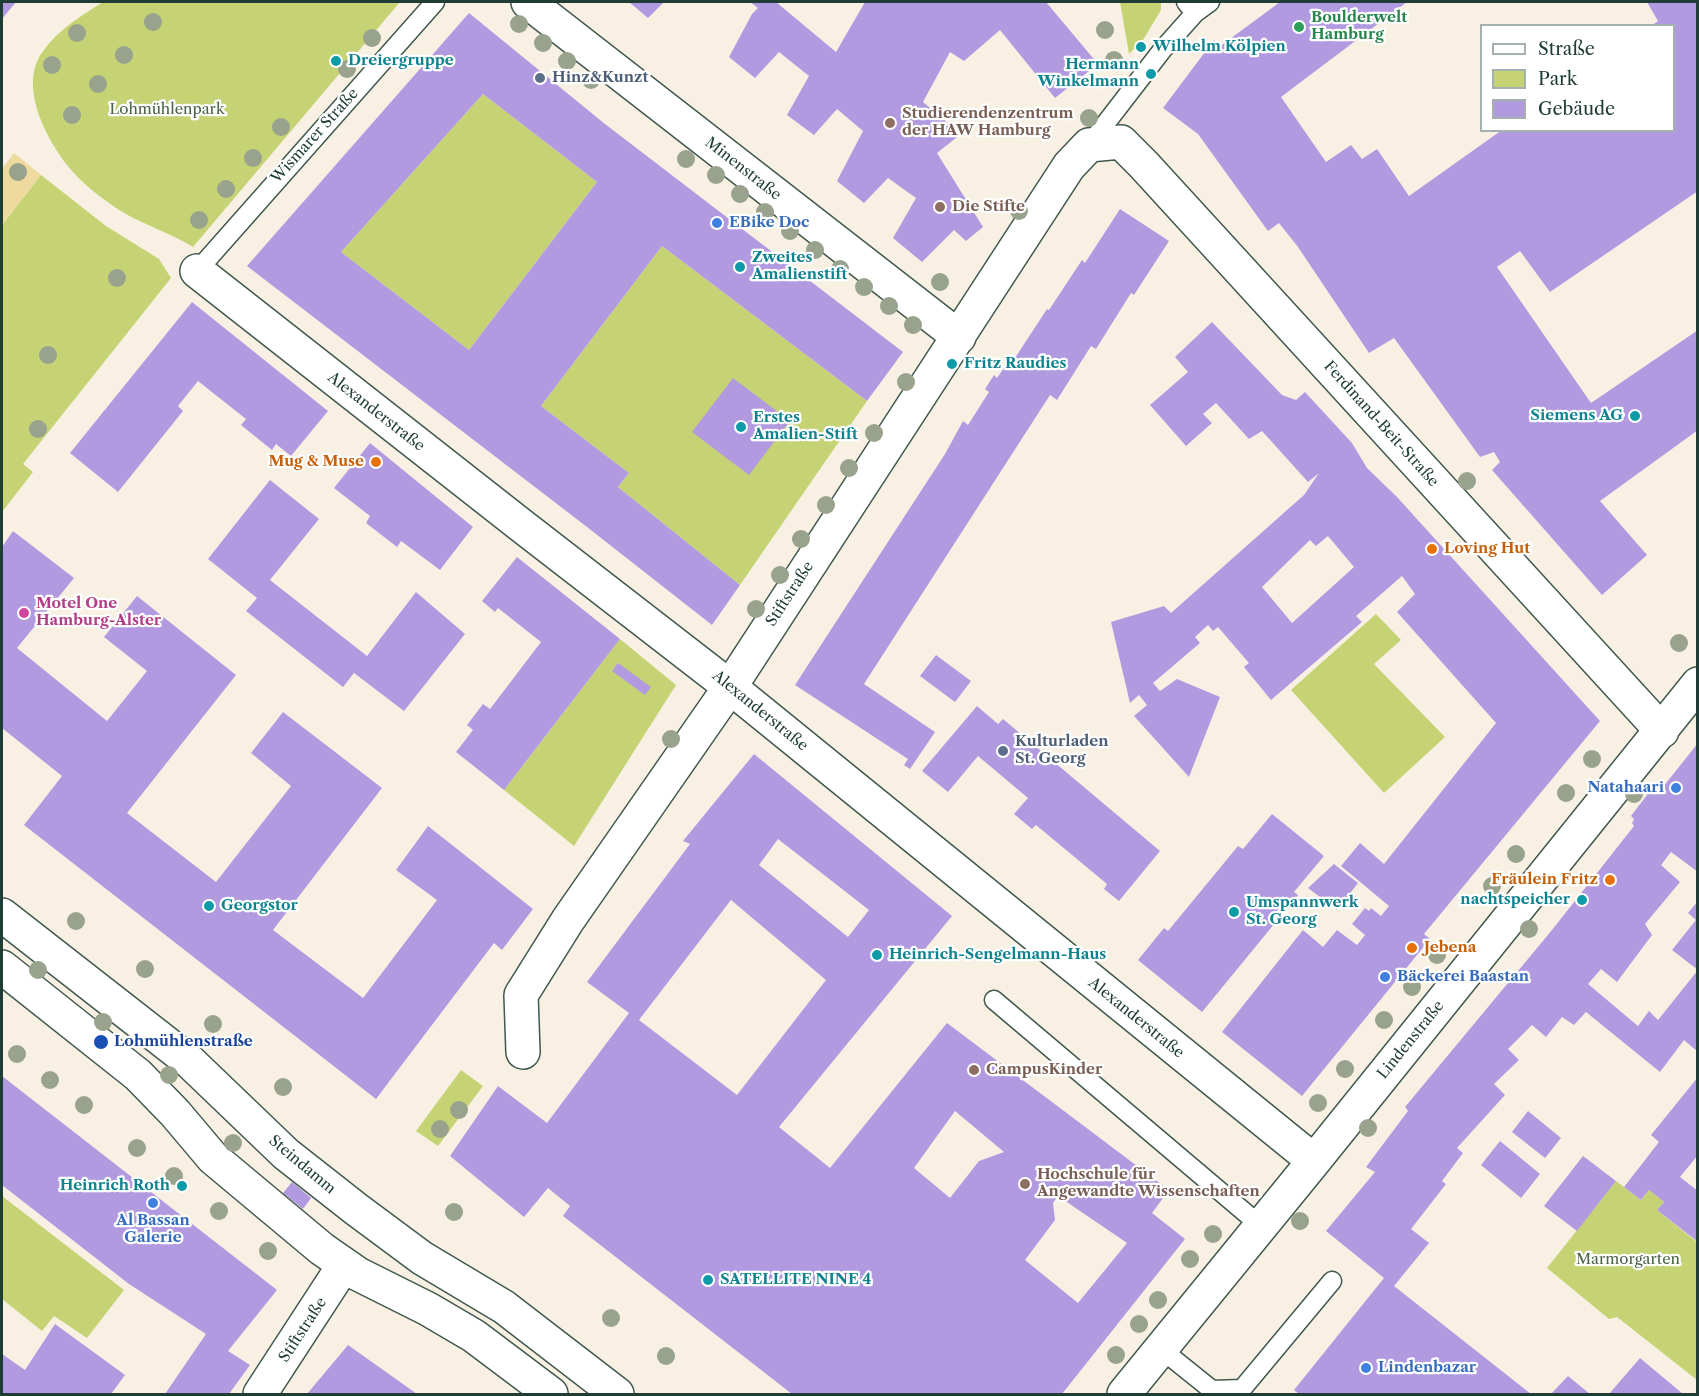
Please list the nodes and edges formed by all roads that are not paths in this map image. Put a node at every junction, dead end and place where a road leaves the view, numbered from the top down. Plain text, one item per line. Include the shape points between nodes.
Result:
1 (435, 2) edge
2 (528, 2) edge
3 (1210, 2) edge
4 (1191, 7) edge
5 (1089, 145) junction
6 (197, 271) joint
7 (958, 337) junction
8 (1698, 684) edge
9 (730, 687) junction
10 (1662, 730) junction
11 (2, 915) edge
12 (2, 967) edge
13 (994, 1000) dead end
14 (523, 1052) dead end
15 (1314, 1161) junction
16 (1262, 1226) junction
17 (344, 1264) junction
18 (1332, 1281) dead end
19 (1161, 1349) junction
20 (1132, 1392) edge
21 (1246, 1392) edge
22 (260, 1395) edge
23 (551, 1395) edge
24 (617, 1395) edge

1 - 6 lane, Wismarer Straße
2 - 7 street, Minenstraße
3 - 4 lane
4 - 5 lane via 1142,79
5 - 7 street, Stiftstraße via 1069,166
5 - 10 street, Ferdinand-Beit-Straße via 1121,142 1144,165
6 - 9 street, Alexanderstraße
7 - 9 street, Stiftstraße
8 - 10 street, Lindenstraße
9 - 14 street, Stiftstraße via 568,920 521,995
9 - 15 street, Alexanderstraße
10 - 15 street, Lindenstraße
11 - 24 street, Steindamm via 189,1061 286,1154 339,1196 422,1258 504,1308
12 - 17 street via 138,1075 213,1158
13 - 16 lane
15 - 16 street, Lindenstraße
16 - 19 street, Lindenstraße
17 - 22 street, Stiftstraße
17 - 23 street via 474,1336
18 - 21 lane
19 - 20 street, Lindenstraße
19 - 21 lane via 1212,1390

